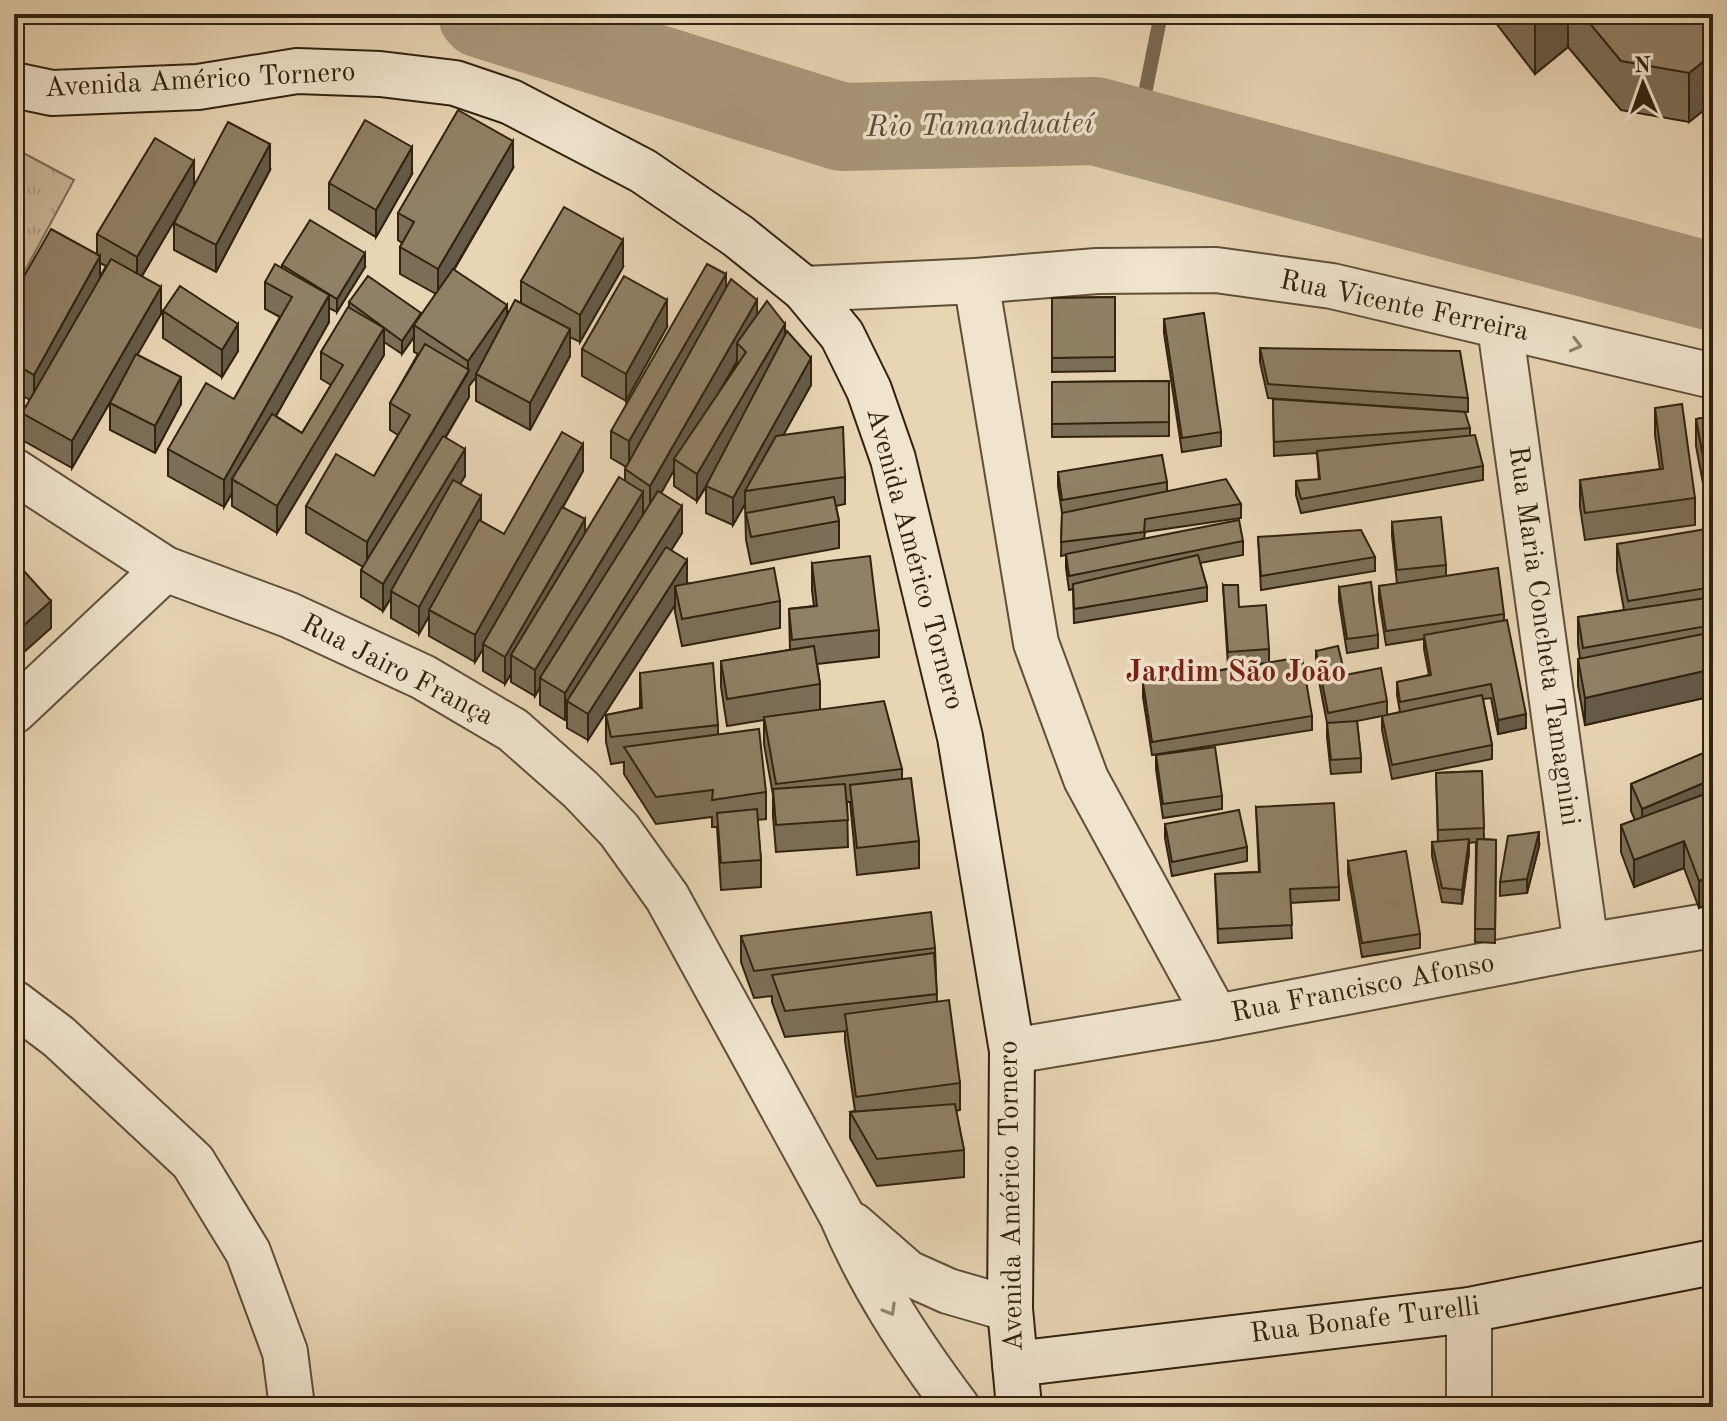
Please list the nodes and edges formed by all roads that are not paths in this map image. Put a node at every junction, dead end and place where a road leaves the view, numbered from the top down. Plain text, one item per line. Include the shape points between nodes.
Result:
1 (14, 85) edge
2 (976, 281) junction
3 (804, 289) junction
4 (1500, 327) junction
5 (1713, 376) edge
6 (14, 471) edge
7 (165, 569) junction
8 (14, 711) edge
9 (1713, 925) edge
10 (1586, 946) junction
11 (14, 1003) edge
12 (1216, 1017) junction
13 (1012, 1051) junction
14 (842, 1216) junction
15 (1713, 1262) edge
16 (1010, 1309) junction
17 (1469, 1310) junction
18 (1015, 1364) junction
19 (292, 1407) edge
20 (957, 1407) edge
21 (1019, 1407) edge
22 (1469, 1407) edge

1 - 3 street, Avenida Américo Tornero via 52,93 198,87 297,71 455,83 511,102 643,171
2 - 3 street, Rua Vicente Ferreira
2 - 4 street, Rua Vicente Ferreira via 1097,271 1216,270 1332,286
2 - 12 street via 1036,643 1086,779
3 - 13 street, Avenida Américo Tornero via 842,335 869,390 893,459 960,737
4 -> 5 street, Rua Vicente Ferreira
4 - 10 street, Rua Maria Concheta Tamagnini
6 - 7 street, Rua Jairo França
7 - 8 street
7 - 14 street, Rua Jairo França via 289,615 423,677 513,730 581,790 619,830 667,897
9 - 10 street, Rua Francisco Afonso
10 - 12 street, Rua Francisco Afonso
11 - 19 street via 59,1037 193,1162 248,1252 285,1352
12 - 13 street, Rua Francisco Afonso
13 - 16 street, Avenida Américo Tornero
14 - 16 street, Rua Jairo França via 908,1273
14 -> 20 street, Rua Jairo França via 860,1260 897,1322
15 - 17 street, Rua Bonafe Turelli
16 - 18 street, Avenida Américo Tornero
17 - 18 street, Rua Bonafe Turelli
17 - 22 street
18 - 21 street, Avenida Américo Tornero

